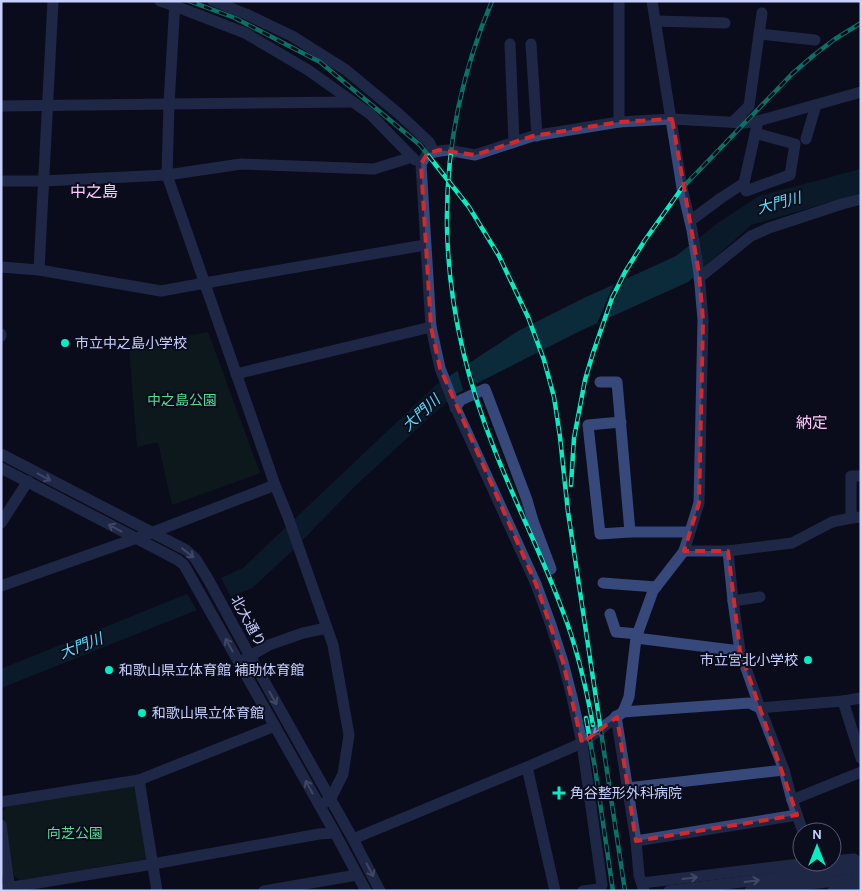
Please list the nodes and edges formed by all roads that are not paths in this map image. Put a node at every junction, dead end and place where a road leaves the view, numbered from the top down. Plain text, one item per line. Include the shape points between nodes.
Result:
1 (53, 1) edge
2 (160, 1) edge
3 (213, 1) edge
4 (619, 1) edge
5 (652, 1) edge
6 (175, 3) edge
7 (762, 13) dead end
8 (656, 21) junction
9 (725, 23) dead end
10 (759, 34) junction
11 (816, 40) dead end
12 (510, 44) dead end
13 (531, 44) dead end
14 (861, 92) edge
15 (352, 102) junction
16 (169, 104) junction
17 (816, 104) junction
18 (47, 105) junction
19 (1, 106) edge
20 (672, 119) junction
21 (758, 121) junction
22 (619, 122) junction
23 (733, 122) junction
24 (755, 133) junction
25 (537, 136) junction
26 (806, 139) dead end
27 (514, 142) junction
28 (434, 152) junction
29 (416, 161) junction
30 (167, 175) junction
31 (1, 181) edge
32 (43, 181) junction
33 (744, 183) junction
34 (861, 199) edge
35 (691, 226) junction
36 (425, 245) junction
37 (1, 267) edge
38 (39, 270) junction
39 (699, 276) junction
40 (204, 283) junction
41 (431, 327) junction
42 (236, 374) junction
43 (600, 382) dead end
44 (454, 406) junction
45 (621, 422) junction
46 (1, 454) edge
47 (1, 468) edge
48 (861, 476) edge
49 (28, 482) junction
50 (275, 484) junction
51 (856, 517) edge
52 (1, 523) edge
53 (630, 532) junction
54 (689, 532) junction
55 (151, 533) junction
56 (134, 538) junction
57 (684, 551) junction
58 (728, 551) junction
59 (551, 569) dead end
60 (606, 581) dead end
61 (1, 586) edge
62 (656, 587) junction
63 (760, 597) dead end
64 (733, 601) junction
65 (610, 614) dead end
66 (327, 628) junction
67 (637, 636) junction
68 (740, 651) junction
69 (250, 656) junction
70 (239, 663) junction
71 (861, 698) edge
72 (843, 701) junction
73 (760, 708) junction
74 (620, 714) junction
75 (275, 726) junction
76 (582, 743) junction
77 (861, 758) edge
78 (526, 767) junction
79 (784, 770) junction
80 (861, 772) edge
81 (139, 780) junction
82 (627, 788) junction
83 (792, 800) junction
84 (1, 802) edge
85 (325, 802) junction
86 (797, 815) junction
87 (799, 822) edge
88 (1, 825) edge
89 (335, 833) junction
90 (353, 839) junction
91 (636, 841) junction
92 (842, 859) edge
93 (153, 864) junction
94 (792, 865) edge
95 (358, 874) junction
96 (843, 875) junction
97 (860, 880) edge
98 (643, 887) edge
99 (7, 889) edge
100 (599, 890) edge
101 (157, 891) edge
102 (264, 891) edge
103 (366, 891) edge
104 (380, 891) edge
105 (555, 891) edge
106 (583, 891) edge
107 (669, 891) edge
108 (750, 891) edge
109 (833, 891) edge

1 - 18 street
2 - 6 street
3 - 28 street via 292,36 346,70 399,114 429,142
4 - 22 street
5 - 8 street
6 - 15 street via 245,33 308,70
6 - 16 street
7 - 10 street
8 - 9 street
8 - 20 street
10 - 11 street
10 - 23 street via 749,106
12 - 27 street
13 - 25 street
14 - 17 street
15 - 16 street
15 - 29 street via 370,114
16 - 18 street
16 - 30 street
17 - 21 street
17 - 26 street
18 - 19 street
18 - 32 street
20 - 22 street
20 - 23 street
20 - 35 street
21 - 23 street
21 - 24 street
22 - 25 street
24 - 33 street
24 - 33 street via 795,144 790,175 746,191
25 - 27 street
27 - 28 street via 475,155 448,150
28 - 29 street
29 - 30 street via 374,170 240,164
29 - 36 street
30 - 32 street
30 - 40 street
31 - 32 street
32 - 38 street
33 - 35 street via 721,198
34 - 39 street via 751,236
35 - 39 street
36 - 40 street
36 - 41 street
37 - 38 street
38 - 40 street via 161,291
39 - 54 street via 703,320 699,503
40 - 42 street
41 - 42 street
41 - 44 street via 440,368
42 - 50 street
43 - 45 street via 618,382
44 - 59 street via 485,389
44 - 76 street via 536,584 563,662
45 - 53 street
45 - 53 street via 588,425 600,534
46 -> 55 street, 北大通り
47 - 49 street, 北大通り
48 - 51 street via 851,476
49 - 52 street
56 -> 49 street, 北大通り
50 - 55 street
50 - 66 street
51 - 58 street via 832,522 792,543
53 - 54 street
54 - 57 street
55 - 56 street
55 -> 69 street, 北大通り via 186,550 194,558
56 - 61 street
70 -> 56 street, 北大通り via 184,565
57 - 58 street
57 - 62 street
58 - 64 street
60 - 62 street
62 - 67 street
63 - 64 street
64 - 68 street
65 - 67 street via 616,632
66 - 69 street via 269,645
66 - 85 street via 349,735 343,774
67 - 68 street
67 - 74 street via 630,697
68 - 73 street
69 - 70 street
69 -> 85 street, 北大通り
70 - 75 street, 北大通り
71 - 72 street
72 - 73 street
72 - 77 street
73 - 74 street via 749,703
73 - 79 street
74 -> 76 street
74 - 82 street
75 - 81 street
85 -> 75 street, 北大通り
76 - 78 street
76 - 100 street via 602,885
78 - 90 street
78 - 105 street
79 - 82 street
79 - 83 street
80 - 83 street
81 - 84 street
81 - 93 street
82 - 91 street
83 - 86 street
85 - 89 street, 北大通り
85 - 90 street, 北大通り
86 - 87 street
86 - 91 street
88 - 99 street
89 - 93 street
89 - 95 street, 北大通り
90 -> 104 street, 北大通り
91 - 98 street
92 - 97 street via 854,858 858,862
93 - 99 street
93 - 101 street
98 -> 94 street
95 - 102 street
95 - 103 street, 北大通り
96 - 97 street
107 -> 96 street
96 - 108 street
97 - 109 street
100 - 106 street

